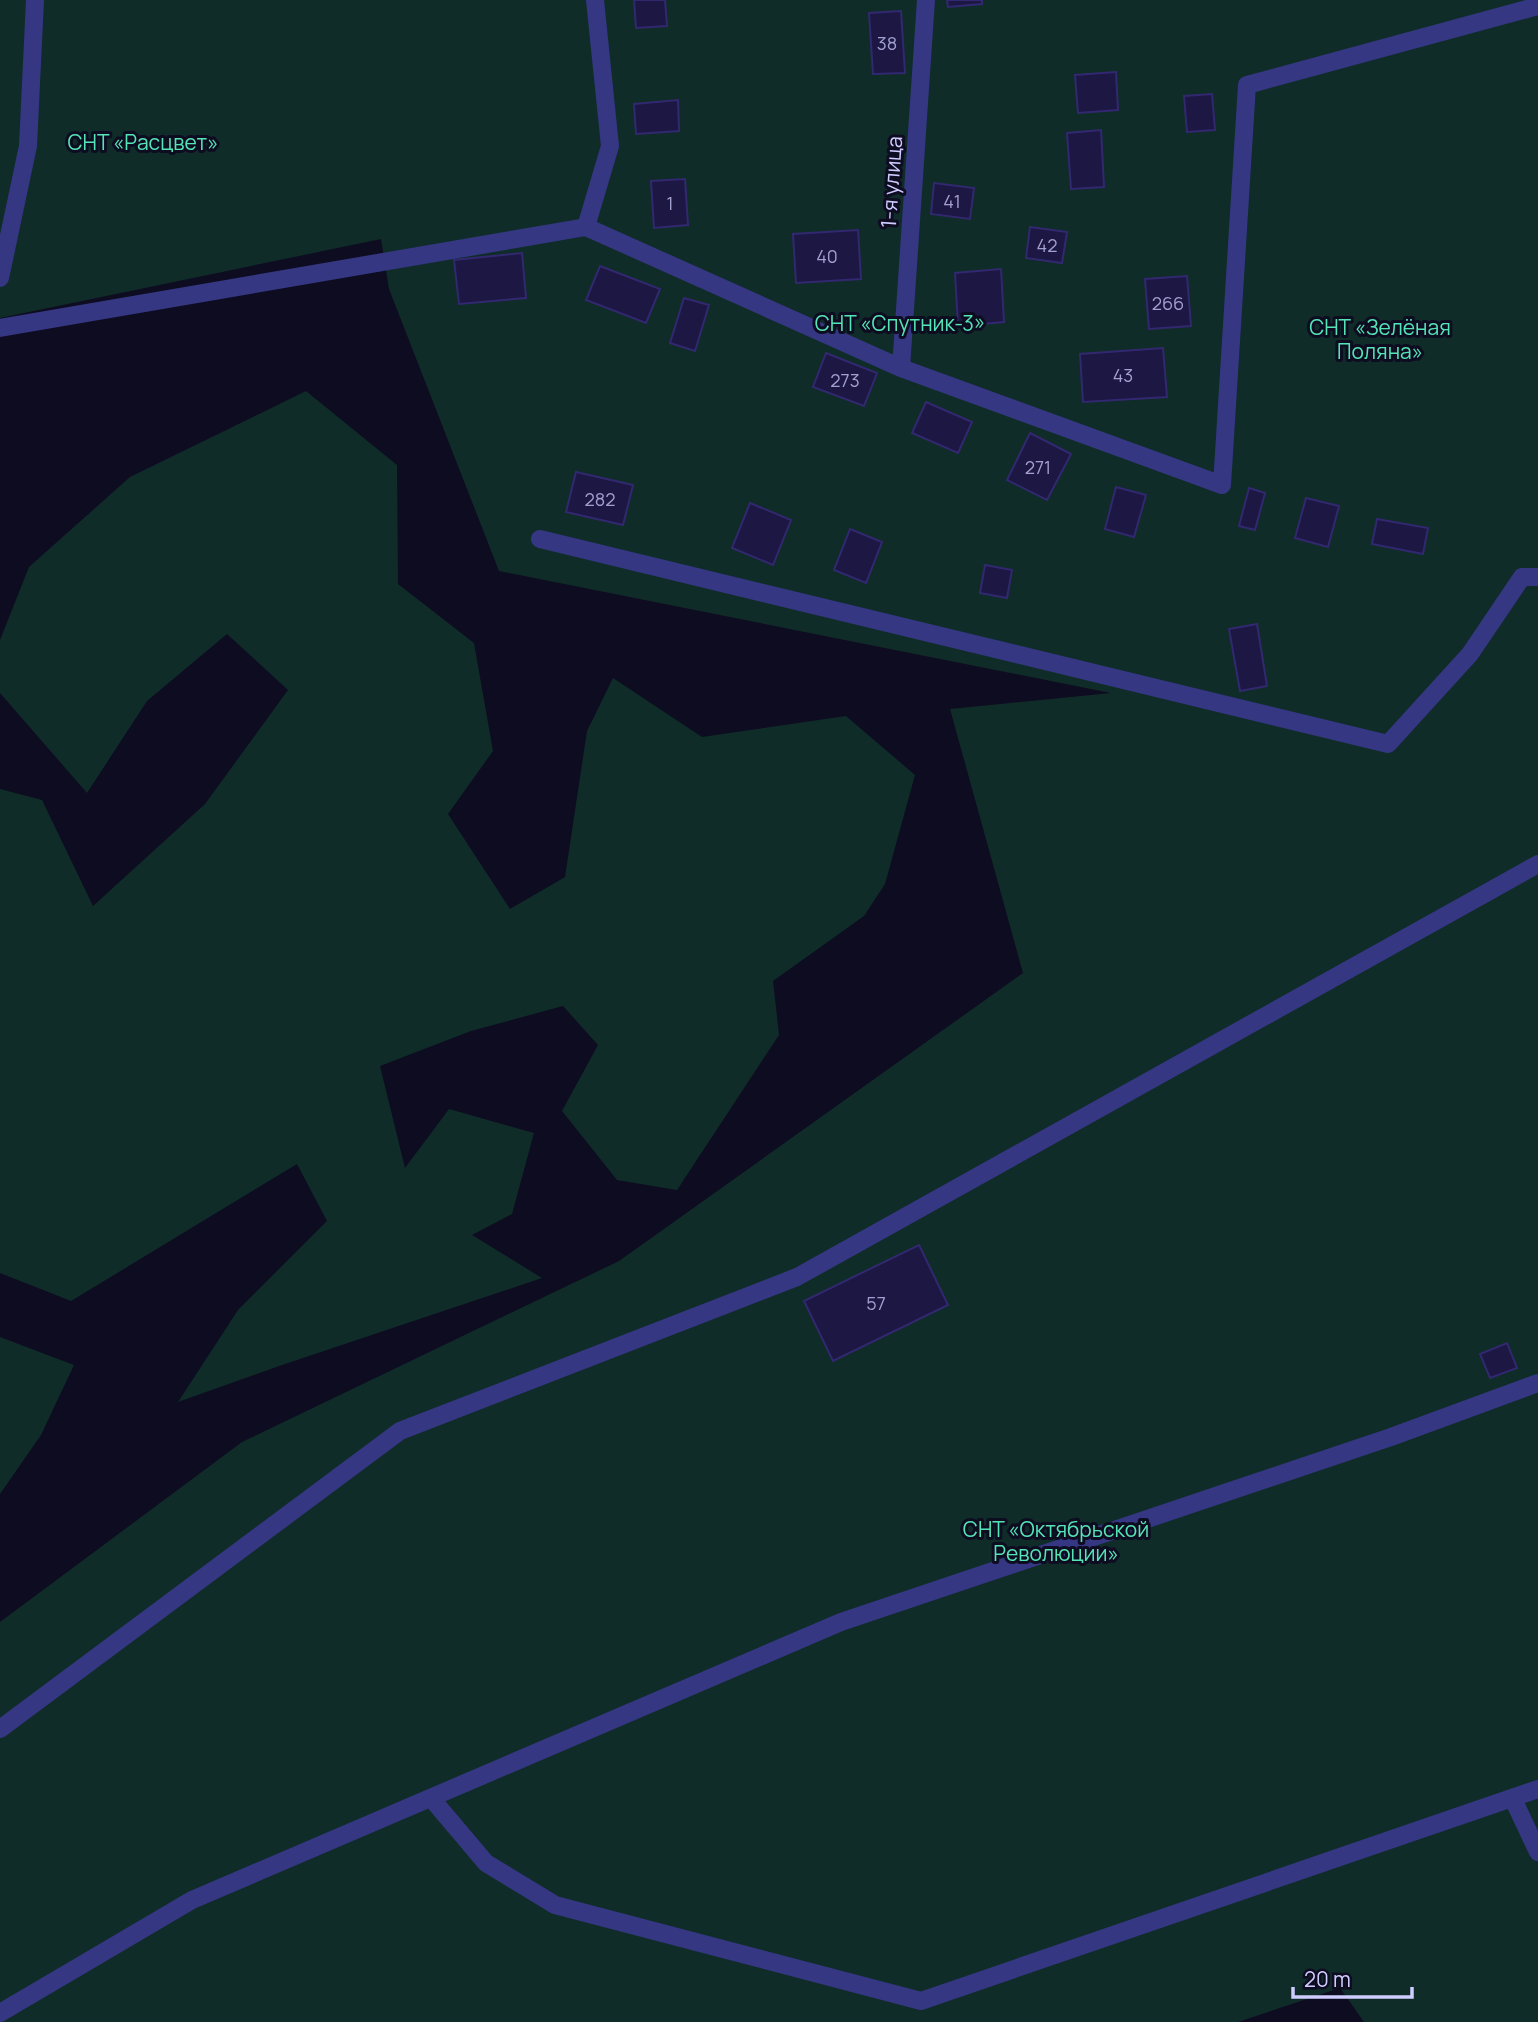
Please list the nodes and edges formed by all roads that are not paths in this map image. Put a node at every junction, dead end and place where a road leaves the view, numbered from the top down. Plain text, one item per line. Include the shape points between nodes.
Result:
1 (35, 0) edge
2 (595, 0) edge
3 (926, 0) edge
4 (1537, 9) edge
5 (586, 227) junction
6 (0, 278) edge
7 (0, 328) edge
8 (901, 368) junction
9 (540, 539) dead end
10 (1538, 577) edge
11 (1538, 864) edge
12 (1538, 1383) edge
13 (0, 1729) edge
14 (1538, 1789) edge
15 (431, 1798) junction
16 (1513, 1799) junction
17 (1538, 1852) edge
18 (0, 2013) edge

1 - 6 street via 28,146
2 - 5 street via 610,146
3 - 8 street, 1-я улица
4 - 8 street via 1247,85 1222,485
5 - 7 street
5 - 8 street
9 - 10 street via 1388,744 1470,654 1522,577
11 - 13 street via 797,1277 400,1431
12 - 15 street via 841,1622
14 - 16 street
15 - 16 street via 486,1863 555,1905 921,2001
15 - 18 street via 192,1900
16 - 17 street

